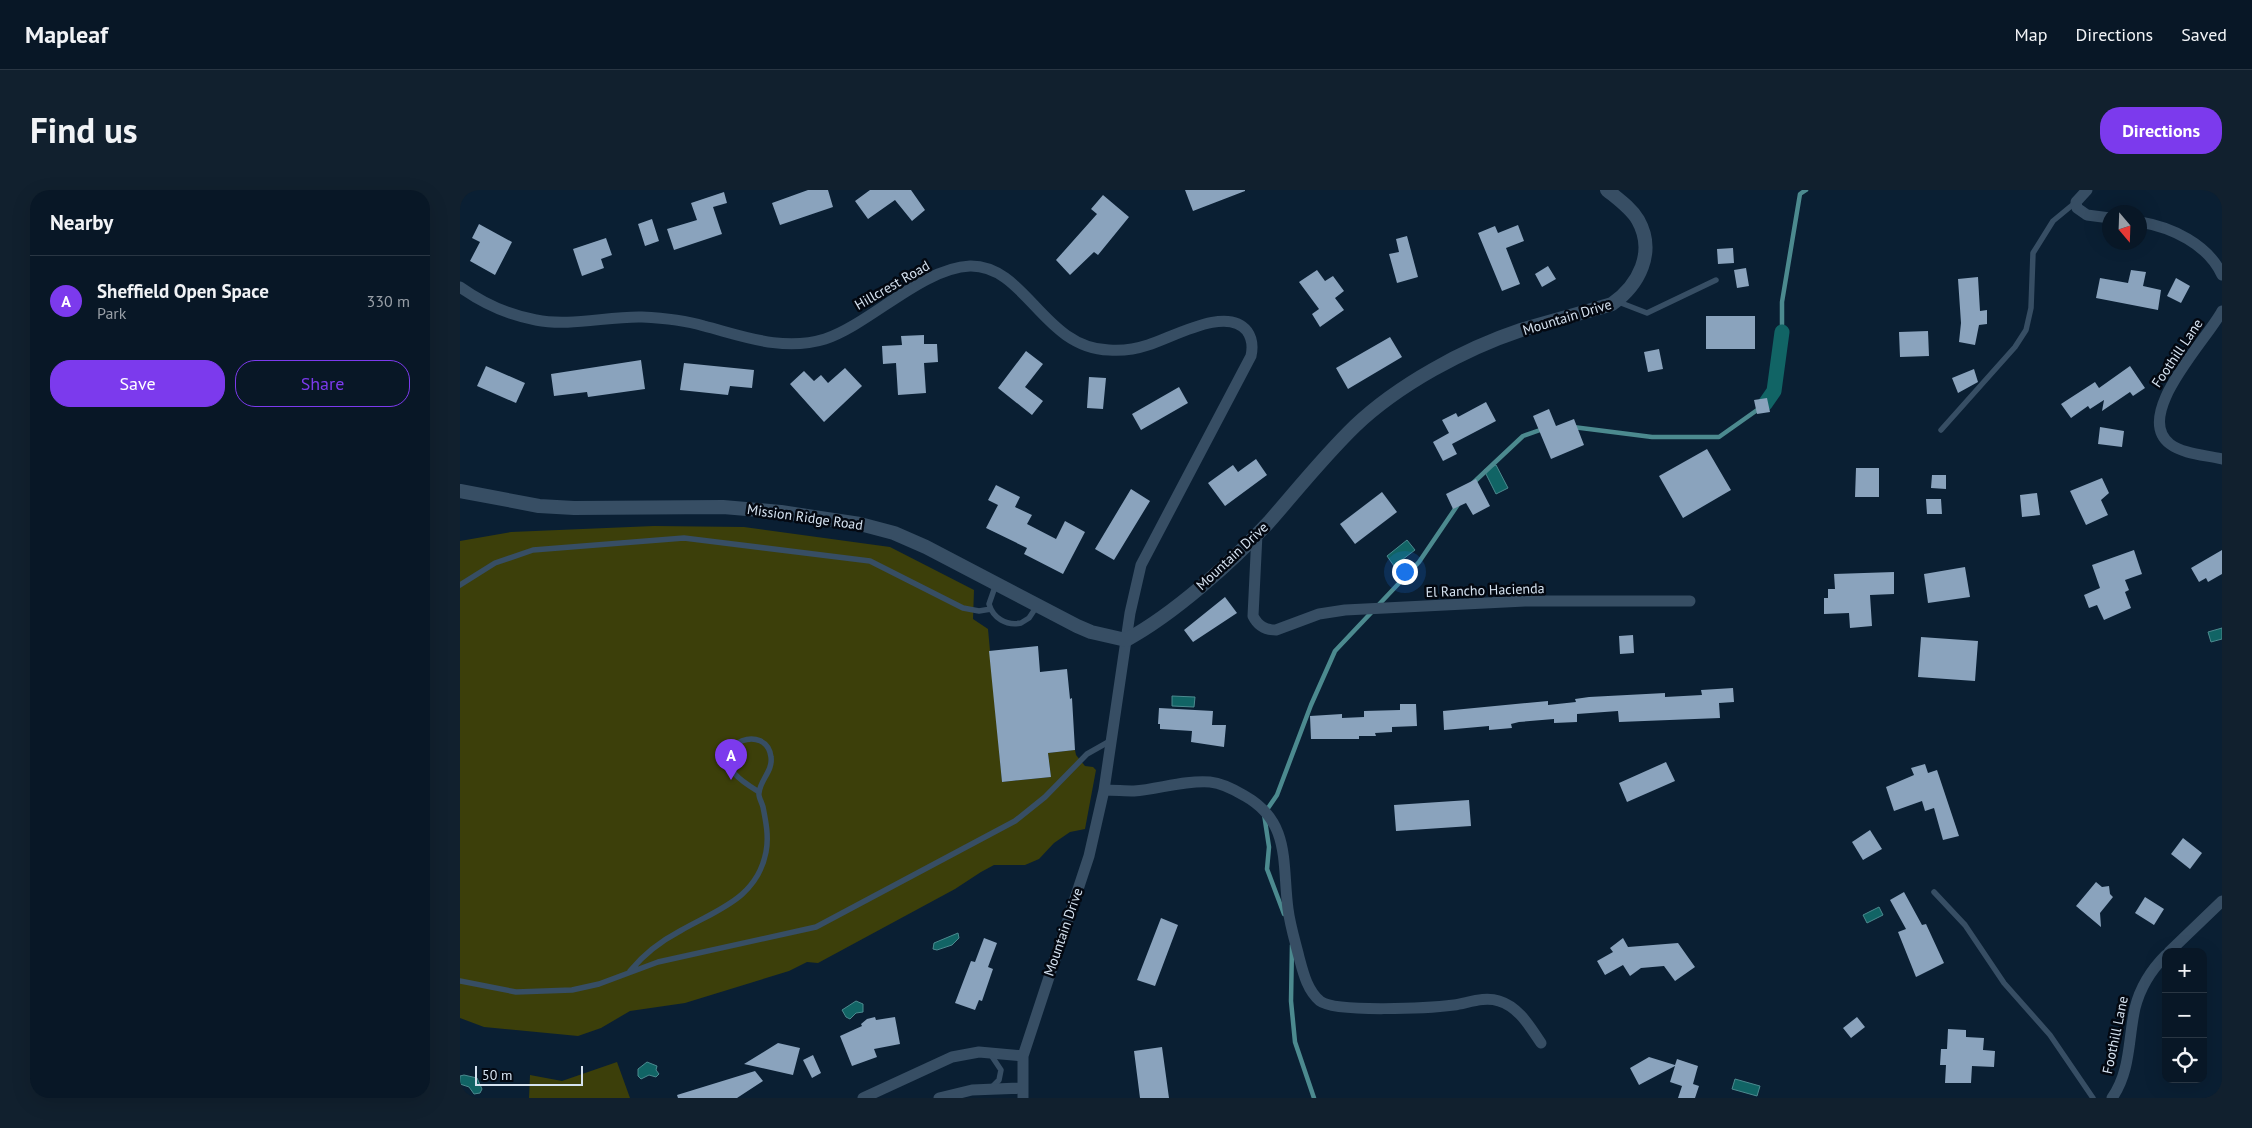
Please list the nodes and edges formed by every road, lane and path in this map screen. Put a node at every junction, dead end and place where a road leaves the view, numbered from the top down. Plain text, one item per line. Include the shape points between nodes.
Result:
1 (1607, 190) edge
2 (2087, 190) edge
3 (2076, 202) junction
4 (2102, 216) edge
5 (2147, 224) edge
6 (2222, 275) edge
7 (1716, 280) dead end
8 (460, 287) edge
9 (1616, 301) junction
10 (2222, 311) edge
11 (1942, 430) dead end
12 (2222, 460) edge
13 (460, 491) edge
14 (1257, 534) junction
15 (996, 584) junction
16 (460, 585) edge
17 (1690, 601) dead end
18 (1037, 606) junction
19 (991, 609) junction
20 (1126, 640) junction
21 (1110, 741) junction
22 (1104, 790) junction
23 (759, 792) junction
24 (1934, 892) dead end
25 (2222, 902) edge
26 (2172, 948) edge
27 (2162, 960) edge
28 (630, 971) junction
29 (460, 981) edge
30 (1541, 1043) dead end
31 (988, 1053) junction
32 (1023, 1056) junction
33 (989, 1089) junction
34 (1022, 1093) edge
35 (863, 1098) edge
36 (939, 1098) edge
37 (2093, 1098) edge
38 (2112, 1098) edge

1 - 9 main road, Mountain Drive via 1637,220 1646,246 1640,275
2 - 3 street
3 - 4 street via 2081,212
3 - 11 lane via 2053,221 2033,253 2031,308 2026,330 2015,347
5 - 6 street via 2175,232 2191,241 2206,252
7 - 9 lane via 1648,313
8 - 20 street, Hillcrest Road via 500,310 540,321 670,319 740,337 793,344 840,333 903,293 952,270 970,266 983,267 1006,277 1050,322 1073,340 1099,350 1134,349 1201,325 1226,320 1235,322 1248,332 1251,356 1140,566
9 - 14 main road, Mountain Drive via 1484,344 1406,387 1355,426
10 - 12 street, Foothill Lane via 2166,394 2158,415 2161,432 2170,444
13 - 15 main road, Mission Ridge Road via 539,506 723,507 860,524 894,533 926,547
14 - 17 street, El Rancho Hacienda via 1253,616 1256,622 1269,630 1318,614 1344,610 1525,602
14 - 20 main road, Mountain Drive via 1152,626
15 - 18 main road, Mission Ridge Road
15 - 19 lane via 989,599
16 - 19 lane via 494,563 528,551 684,538 870,561 963,608
18 - 19 lane via 1029,618 1019,624 1000,620
18 - 20 main road, Mission Ridge Road via 1091,632
20 - 21 street, Mountain Drive
21 - 22 street, Mountain Drive
21 - 28 lane via 1090,751 1045,797 1015,821 824,924 798,933 678,957
22 - 30 street via 1134,791 1210,782 1255,801 1271,817 1278,830 1284,850 1289,911 1296,944 1304,976 1320,1001 1351,1008 1498,1001 1525,1019
22 - 32 street, Mountain Drive via 1089,856
23 - 23 lane via 736,775 730,766 730,752 742,740 762,742 771,755 771,766
23 - 28 lane via 767,840 764,861 751,885 730,905 646,954
24 - 37 lane via 1965,925 2004,983 2050,1034
25 - 26 street
27 - 38 street, Foothill Lane via 2140,991 2124,1074
28 - 29 lane via 599,984 556,992 507,992
31 - 32 street
31 - 33 lane via 1001,1070 999,1080
31 - 35 street via 952,1057
32 - 34 street, Mountain Drive
33 - 34 street
33 - 36 street via 957,1092

